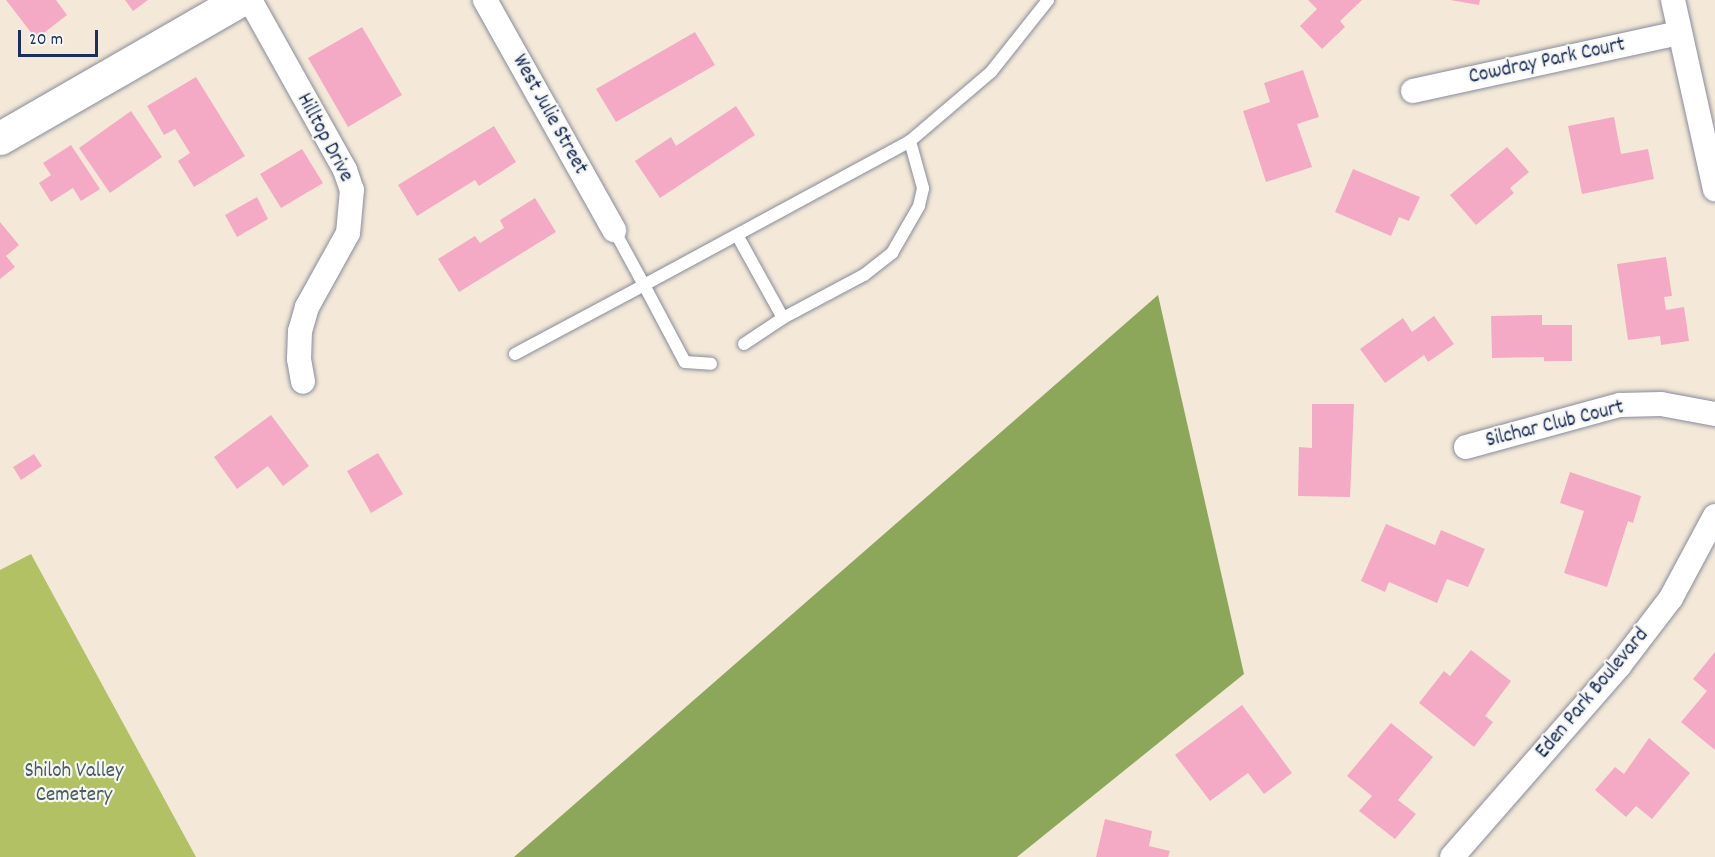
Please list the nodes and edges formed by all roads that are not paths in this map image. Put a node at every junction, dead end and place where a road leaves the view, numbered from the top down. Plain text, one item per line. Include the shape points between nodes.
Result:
1 (240, 0) edge
2 (250, 0) edge
3 (485, 0) edge
4 (1048, 0) edge
5 (1673, 0) edge
6 (1680, 33) junction
7 (1413, 92) dead end
8 (0, 138) edge
9 (910, 141) junction
10 (1715, 189) edge
11 (615, 230) joint
12 (737, 235) junction
13 (644, 285) junction
14 (783, 318) junction
15 (744, 344) dead end
16 (516, 354) dead end
17 (711, 364) dead end
18 (303, 382) dead end
19 (1715, 414) edge
20 (1466, 447) dead end
21 (1715, 516) edge
22 (1452, 857) edge

1 - 8 main road
2 - 18 street, Hilltop Drive via 345,170 352,190 348,233 307,307 300,331
3 - 11 street, West Julie Street
4 - 9 lane via 991,72
5 - 6 street
6 - 7 street, Cowdray Park Court
6 - 10 street
9 - 12 lane
9 - 14 lane via 923,188 919,206 892,253 864,275
11 - 13 lane
12 - 13 lane
12 - 14 lane
13 - 16 lane
13 - 17 lane via 685,362
14 - 15 lane
19 - 20 street, Silchar Club Court via 1661,404 1620,405
21 - 22 street, Eden Park Boulevard via 1671,598 1619,666

